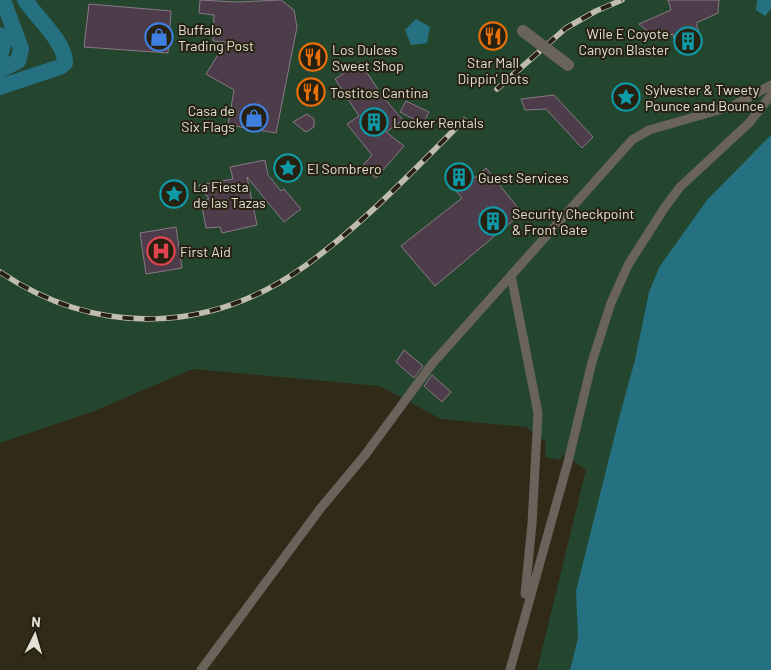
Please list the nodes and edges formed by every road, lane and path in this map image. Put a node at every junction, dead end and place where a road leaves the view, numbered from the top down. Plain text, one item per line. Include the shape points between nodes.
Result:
1 (523, 31) dead end
2 (568, 65) dead end
3 (771, 85) edge
4 (771, 95) edge
5 (511, 275) junction
6 (522, 619) junction
7 (201, 670) edge
8 (510, 670) edge

1 - 2 street, bridge
3 - 5 lane via 733,106 650,130 632,140
4 - 6 lane via 749,123 680,187 625,272 602,329 568,462
5 - 6 lane via 538,420
5 - 7 lane via 408,395
6 - 8 lane

